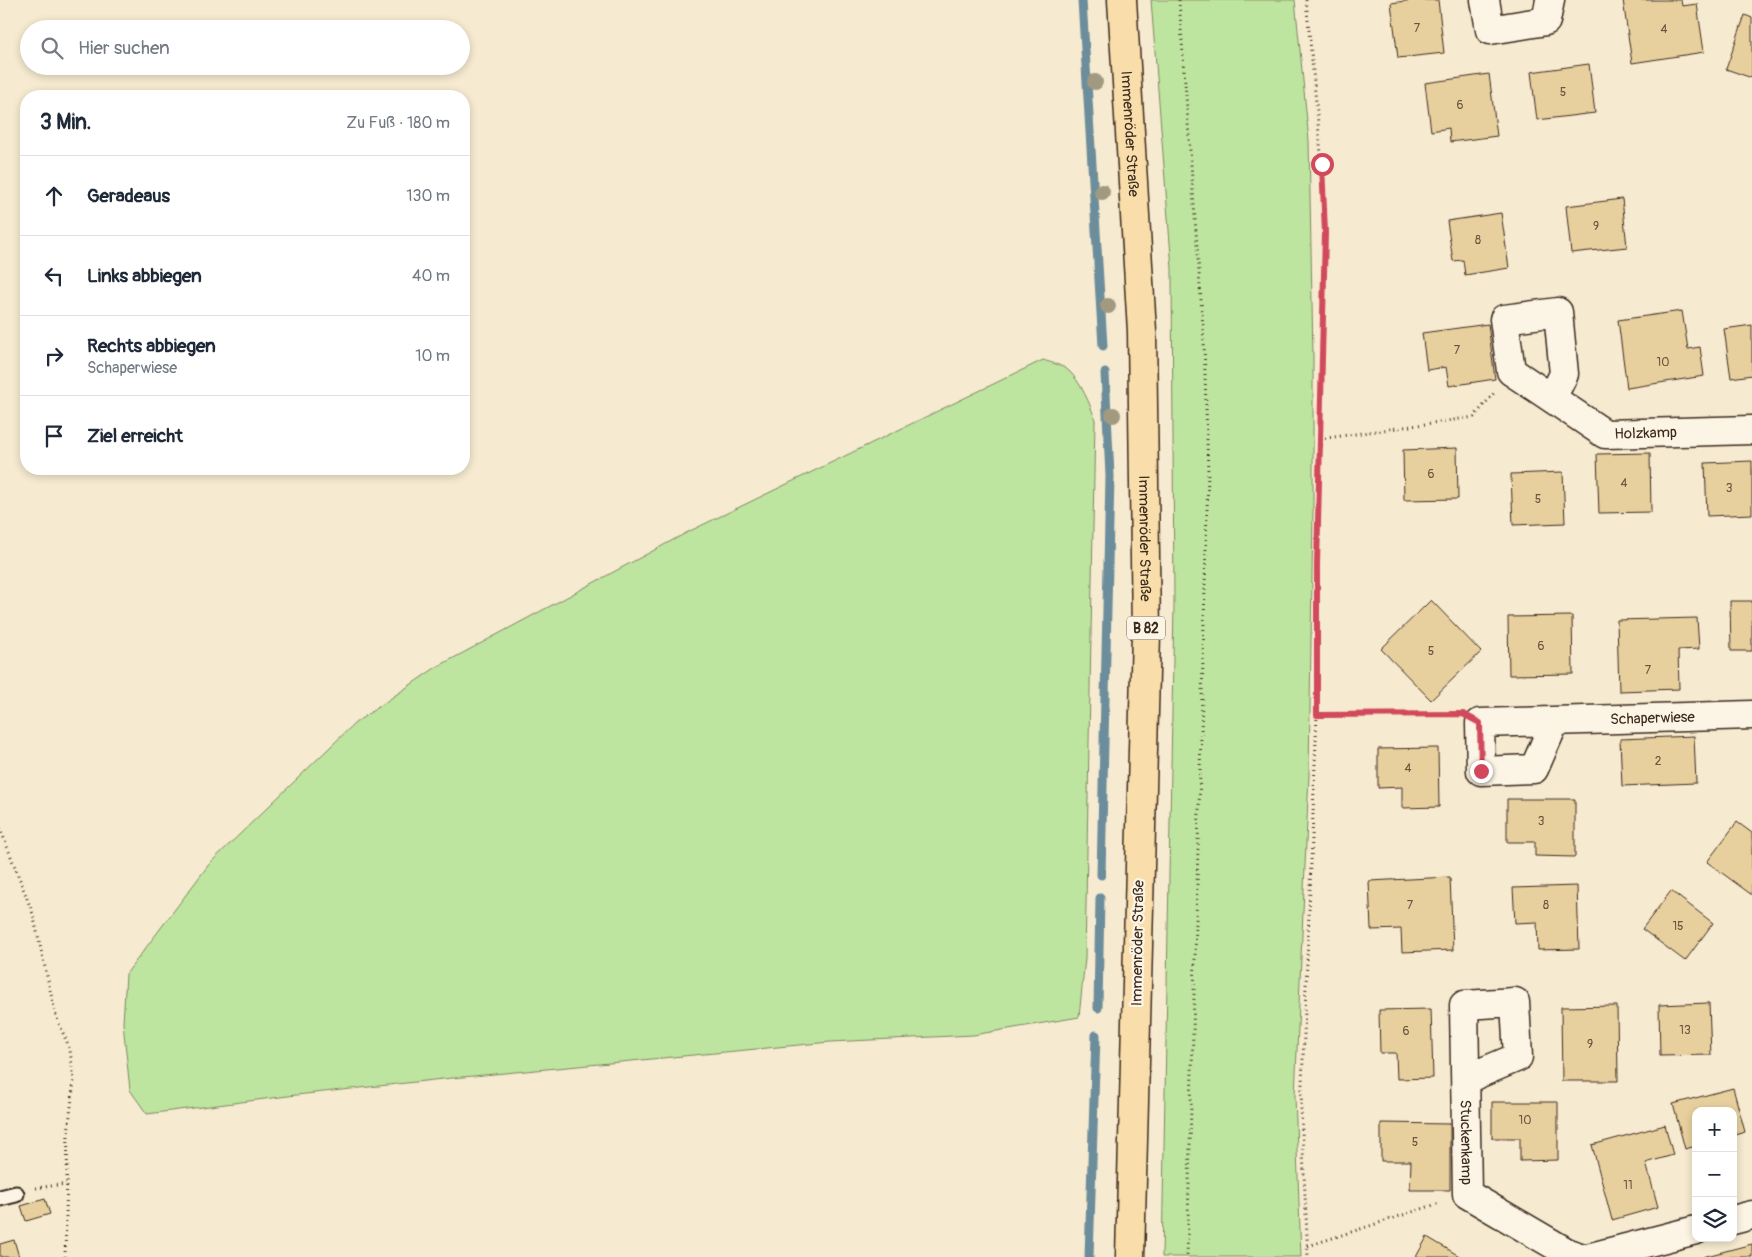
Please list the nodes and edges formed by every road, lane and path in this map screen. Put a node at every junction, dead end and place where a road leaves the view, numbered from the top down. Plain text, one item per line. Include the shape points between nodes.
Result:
1 (1122, 0) edge
2 (1179, 0) edge
3 (1306, 0) edge
4 (1484, 0) edge
5 (1550, 0) edge
6 (1511, 371) junction
7 (1552, 398) junction
8 (1752, 430) edge
9 (1320, 439) junction
10 (1317, 715) junction
11 (1752, 715) edge
12 (1555, 721) junction
13 (1480, 723) junction
14 (0, 828) edge
15 (1466, 1079) dead end
16 (66, 1184) junction
17 (16, 1194) joint
18 (1467, 1194) junction
19 (0, 1198) edge
20 (1752, 1215) edge
21 (1737, 1219) edge
22 (1692, 1231) edge
23 (1308, 1246) junction
24 (65, 1257) edge
25 (1130, 1257) edge
26 (1187, 1257) edge
27 (1308, 1257) edge
28 (1580, 1257) edge
29 (1591, 1257) edge

1 - 25 main road, Immenröder Straße / B 82 via 1142,331 1146,633
2 - 26 path via 1204,341 1208,473
3 - 9 path via 1322,164 1325,233
4 - 5 street via 1490,30 1546,22
6 - 7 street, Holzkamp
6 - 7 street via 1504,319 1558,312 1564,374
6 - 9 path via 1474,417
7 - 8 street, Holzkamp via 1605,434
9 - 10 path
10 - 13 path via 1463,714
10 - 23 path via 1301,1109
11 - 12 street, Schaperwiese
12 - 13 street, Schaperwiese
12 - 13 street via 1534,769 1481,771
14 - 16 path via 32,914 56,1016 70,1050 74,1080
15 - 18 street, Stuckenkamp
16 - 17 path
16 - 24 path
17 - 19 lane
18 - 23 path
18 - 28 street, Stuckenkamp via 1568,1254
20 - 21 street
22 - 29 street
23 - 27 path

